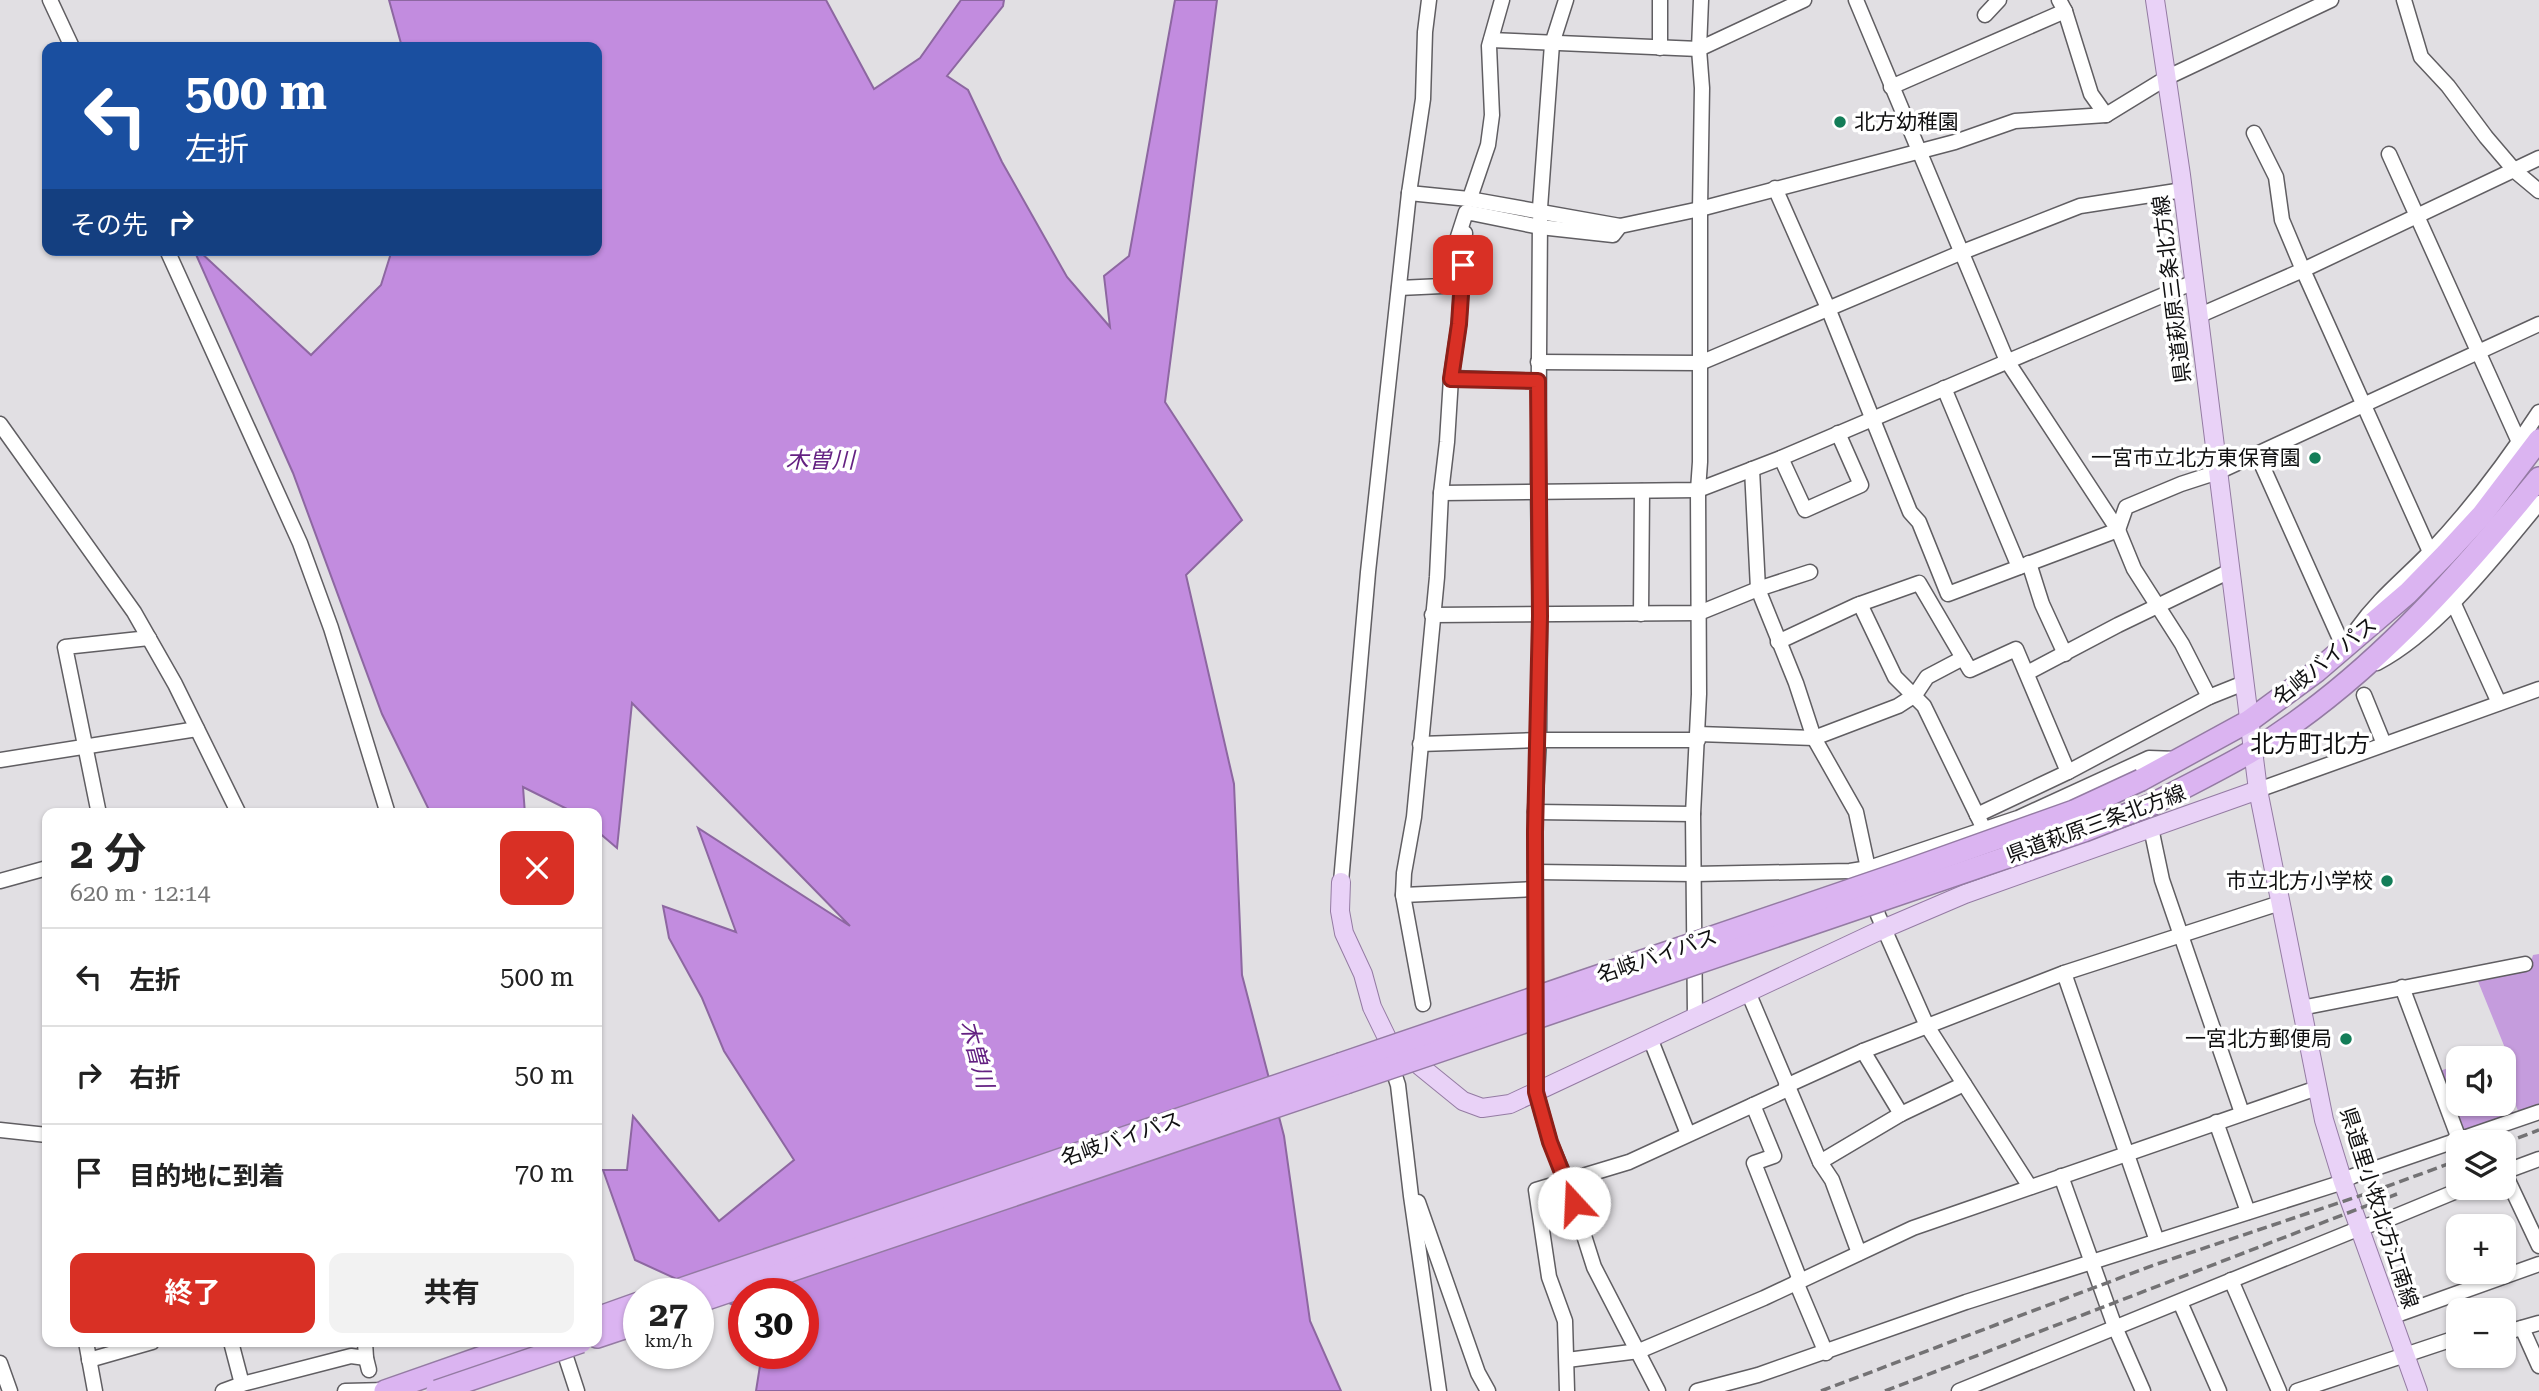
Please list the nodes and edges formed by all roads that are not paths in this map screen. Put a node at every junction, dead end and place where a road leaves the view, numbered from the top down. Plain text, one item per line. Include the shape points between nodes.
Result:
1 (50, 0) edge
2 (1429, 0) edge
3 (1502, 0) edge
4 (1566, 0) edge
5 (1660, 0) edge
6 (1701, 0) edge
7 (1804, 0) edge
8 (1856, 0) edge
9 (1999, 0) edge
10 (2155, 0) edge
11 (2331, 0) edge
12 (2404, 0) edge
13 (2062, 6) edge
14 (1985, 15) dead end
15 (1491, 40) junction
16 (70, 42) edge
17 (1552, 44) junction
18 (1660, 48) junction
19 (1699, 50) junction
20 (2168, 78) junction
21 (1891, 87) junction
22 (2106, 115) junction
23 (2254, 133) dead end
24 (1918, 151) junction
25 (2389, 154) dead end
26 (2539, 158) edge
27 (2515, 171) junction
28 (1775, 188) junction
29 (2183, 190) junction
30 (2539, 191) edge
31 (1409, 193) junction
32 (1468, 205) junction
33 (1700, 209) junction
34 (1540, 214) junction
35 (2416, 217) junction
36 (1620, 226) junction
37 (1960, 254) junction
38 (170, 256) edge
39 (2303, 270) junction
40 (2194, 282) junction
41 (1399, 288) junction
42 (1828, 308) junction
43 (2198, 316) junction
44 (2539, 324) edge
45 (2477, 352) junction
46 (2007, 361) junction
47 (1538, 362) junction
48 (1699, 363) junction
49 (1451, 379) junction
50 (1538, 381) junction
51 (1944, 388) junction
52 (2365, 403) junction
53 (2539, 412) edge
54 (1871, 419) junction
55 (0, 424) edge
56 (1838, 433) junction
57 (2529, 441) edge
58 (2257, 454) junction
59 (1781, 458) junction
60 (1752, 469) junction
61 (2218, 472) junction
62 (2539, 478) edge
63 (1698, 490) junction
64 (1538, 491) junction
65 (1642, 491) junction
66 (1441, 493) junction
67 (2539, 503) edge
68 (2118, 530) junction
69 (2430, 552) junction
70 (2024, 565) junction
71 (2230, 571) junction
72 (1810, 572) dead end
73 (1758, 589) junction
74 (1948, 594) junction
75 (1929, 600) junction
76 (2453, 602) junction
77 (1860, 604) junction
78 (2157, 607) junction
79 (1699, 613) junction
80 (1641, 614) junction
81 (1432, 615) junction
82 (1540, 616) junction
83 (149, 638) junction
84 (1778, 642) junction
85 (2344, 648) junction
86 (2064, 653) junction
87 (1963, 658) junction
88 (2027, 673) junction
89 (2356, 674) junction
90 (2244, 683) junction
91 (2539, 689) edge
92 (1915, 695) junction
93 (2364, 695) dead end
94 (2209, 697) junction
95 (2499, 704) junction
96 (2249, 721) junction
97 (197, 729) junction
98 (1698, 737) junction
99 (1814, 738) junction
100 (1539, 740) junction
101 (1420, 744) junction
102 (2384, 744) junction
103 (86, 749) junction
104 (2252, 751) junction
105 (2182, 758) junction
106 (0, 760) edge
107 (2068, 772) junction
108 (2258, 790) junction
109 (98, 808) edge
110 (232, 808) edge
111 (386, 808) edge
112 (1535, 812) junction
113 (1693, 814) junction
114 (1977, 816) junction
115 (2151, 828) junction
116 (1985, 830) junction
117 (1869, 868) junction
118 (42, 869) edge
119 (1535, 872) junction
120 (1694, 874) junction
121 (0, 881) edge
122 (1341, 882) joint
123 (1535, 889) junction
124 (1402, 895) junction
125 (2280, 903) junction
126 (1883, 929) junction
127 (2180, 936) junction
128 (2525, 964) dead end
129 (2064, 973) junction
130 (2402, 987) junction
131 (1748, 992) junction
132 (1423, 1004) dead end
133 (2301, 1007) junction
134 (1695, 1017) junction
135 (1927, 1026) junction
136 (1650, 1038) junction
137 (1388, 1040) junction
138 (1863, 1051) junction
139 (1964, 1084) junction
140 (1787, 1087) junction
141 (2317, 1088) junction
142 (1536, 1092) junction
143 (1753, 1105) junction
144 (2539, 1112) edge
145 (2242, 1113) junction
146 (1901, 1114) junction
147 (2216, 1122) junction
148 (0, 1130) edge
149 (2456, 1130) edge
150 (2486, 1130) edge
151 (42, 1134) edge
152 (1688, 1134) junction
153 (2446, 1144) edge
154 (2126, 1153) junction
155 (2539, 1159) edge
156 (1820, 1162) junction
157 (2516, 1168) edge
158 (1409, 1174) junction
159 (2062, 1176) junction
160 (1567, 1182) junction
161 (2343, 1182) junction
162 (2030, 1187) junction
163 (2446, 1195) edge
164 (2516, 1197) edge
165 (2248, 1212) junction
166 (2360, 1228) junction
167 (2157, 1241) junction
168 (2539, 1246) edge
169 (1859, 1253) junction
170 (2091, 1262) junction
171 (2539, 1264) edge
172 (713, 1278) edge
173 (2231, 1280) junction
174 (1798, 1281) junction
175 (714, 1298) edge
176 (2180, 1302) junction
177 (623, 1309) edge
178 (602, 1316) edge
179 (2391, 1317) junction
180 (2539, 1323) edge
181 (2115, 1327) junction
182 (623, 1328) edge
183 (2522, 1328) junction
184 (2516, 1330) edge
185 (602, 1335) edge
186 (2446, 1341) edge
187 (87, 1347) edge
188 (134, 1347) edge
189 (232, 1347) edge
190 (366, 1347) edge
191 (510, 1347) edge
192 (563, 1347) edge
193 (566, 1347) edge
194 (1639, 1351) junction
195 (1826, 1353) junction
196 (2405, 1354) junction
197 (89, 1360) junction
198 (1567, 1360) junction
199 (0, 1363) edge
200 (2539, 1366) edge
201 (242, 1384) junction
202 (1991, 1385) edge
203 (10, 1391) edge
204 (95, 1391) edge
205 (223, 1391) edge
206 (345, 1391) edge
207 (386, 1391) edge
208 (437, 1391) edge
209 (577, 1391) edge
210 (1439, 1391) edge
211 (1488, 1391) edge
212 (1567, 1391) edge
213 (1658, 1391) edge
214 (1697, 1391) edge
215 (1959, 1391) edge
216 (2143, 1391) edge
217 (2219, 1391) edge
218 (2278, 1391) edge
219 (2297, 1391) edge
220 (2418, 1391) edge

1 - 16 street
2 - 31 street via 1423,99
3 - 15 street
4 - 17 street
5 - 18 street
6 - 19 street
7 - 19 street
8 - 21 street
9 - 14 street
10 - 20 main road, 県道萩原三条北方線
11 - 20 street
12 - 27 street via 2421,57
13 - 21 street
13 - 22 street via 2091,94
15 - 17 street
15 - 32 street via 1488,145
17 - 18 street
17 - 34 street
18 - 19 street
19 - 33 street
20 - 22 street
20 - 29 main road, 県道萩原三条北方線
21 - 24 street
22 - 24 street via 2015,121
23 - 39 street via 2276,177 2282,220
24 - 28 street
24 - 37 street
25 - 35 street
26 - 27 street
27 - 30 street
27 - 35 street
28 - 33 street
28 - 42 street
29 - 37 street via 2080,206
29 - 40 main road, 県道萩原三条北方線
31 - 36 street
31 - 41 street
32 - 34 street
32 - 41 street via 1442,286
32 - 49 street
33 - 36 street
33 - 48 street
34 - 36 street via 1611,219
34 - 36 street via 1613,235
34 - 47 street
35 - 39 street
35 - 45 street
37 - 42 street
37 - 46 street
38 - 111 street via 300,543
39 - 43 street
39 - 52 street
40 - 43 main road, 県道萩原三条北方線
40 - 46 street
41 - 122 street
42 - 48 street
42 - 54 street
43 - 61 main road, 県道萩原三条北方線
44 - 45 street
45 - 52 street
45 - 57 street
46 - 51 street
46 - 68 street
47 - 48 street
47 - 50 street
48 - 63 street
49 - 50 street
49 - 66 street
50 - 64 street
51 - 54 street
51 - 70 street
52 - 58 street
52 - 69 street
53 - 57 street
54 - 56 street
54 - 74 street
55 - 83 street
56 - 59 street
56 - 59 street via 1861,485 1805,510
57 - 69 street
57 - 85 highway, 名岐バイパス via 2482,515 2408,593
58 - 61 street
58 - 85 street
59 - 60 street
60 - 63 street
60 - 73 street
61 - 68 street via 2126,507
61 - 71 main road, 県道萩原三条北方線
62 - 89 highway, 名岐バイパス via 2427,606
63 - 65 street
63 - 79 street
64 - 65 street
64 - 66 street
64 - 82 street
65 - 80 street
66 - 81 street
67 - 76 street
68 - 70 street
68 - 78 street
69 - 85 street via 2374,605
70 - 74 street
70 - 86 street
71 - 78 street
71 - 90 main road, 県道萩原三条北方線
72 - 73 street
73 - 79 street
73 - 84 street
74 - 75 street
75 - 77 street via 1919,583
75 - 87 street
76 - 89 street via 2409,644
76 - 95 street
77 - 84 street
77 - 92 street via 1895,677
78 - 86 street
78 - 94 street via 2182,643
79 - 80 street
79 - 98 street
80 - 82 street
81 - 82 street
81 - 101 street
82 - 100 street
83 - 97 street
83 - 103 street via 65,647
84 - 99 street
85 - 96 highway, 名岐バイパス
86 - 88 street
87 - 88 street via 1970,670 2015,649
87 - 92 street via 1927,677
88 - 107 street
89 - 104 highway, 名岐バイパス
90 - 94 street
90 - 96 main road, 県道萩原三条北方線
91 - 95 street
92 - 99 street
92 - 114 street
93 - 102 street
94 - 107 street
95 - 102 street
96 - 104 main road, 県道萩原三条北方線
96 - 105 highway, 名岐バイパス
97 - 103 street
97 - 110 street
98 - 99 street
98 - 100 street
98 - 113 street
99 - 117 street via 1856,812
100 - 101 street
100 - 112 street
101 - 124 street
102 - 108 street
103 - 106 street
103 - 109 street
104 - 108 main road, 県道萩原三条北方線
104 - 175 highway, 名岐バイパス, bridge via 2153,804 2084,831
105 - 116 street via 2149,758
105 - 172 highway, 名岐バイパス, bridge via 2074,811 1900,873
107 - 114 street
108 - 115 main road, 県道萩原三条北方線
108 - 125 main road, 県道里小牧北方江南線
112 - 113 street
112 - 119 street
113 - 120 street
114 - 116 street
115 - 126 main road, 県道萩原三条北方線 via 1965,894
115 - 127 street
116 - 117 street
117 - 120 street
117 - 126 street
118 - 121 street
119 - 120 street
119 - 123 street
120 - 134 street
122 - 137 main road, 県道萩原三条北方線 via 1344,933
123 - 124 street
123 - 142 street
124 - 132 street
125 - 127 street
125 - 133 main road, 県道里小牧北方江南線
126 - 131 main road, 県道萩原三条北方線
126 - 135 street
127 - 129 street
127 - 145 street
128 - 130 street
129 - 135 street
129 - 154 street
130 - 133 street
130 - 149 street
131 - 134 main road, 県道萩原三条北方線
131 - 140 street
133 - 141 main road, 県道里小牧北方江南線
134 - 136 main road, 県道萩原三条北方線
135 - 138 street
135 - 139 street
136 - 142 main road, 県道萩原三条北方線
136 - 152 street
137 - 142 main road, 県道萩原三条北方線 via 1469,1104 1497,1107
137 - 158 street
138 - 140 street
138 - 146 street
139 - 146 street
139 - 162 street
140 - 143 street
140 - 156 street
141 - 145 street
141 - 161 main road, 県道里小牧北方江南線
142 - 160 street
143 - 152 street
143 - 174 street via 1774,1156 1754,1163
144 - 150 street
145 - 147 street
146 - 156 street
147 - 154 street
147 - 165 street
148 - 151 street
152 - 160 street via 1629,1162
153 - 161 street
154 - 159 street
154 - 167 street
155 - 157 street
156 - 169 street via 1832,1180
158 - 210 street
158 - 211 street
159 - 162 street
159 - 170 street
160 - 194 street via 1594,1267
160 - 198 street via 1536,1190 1549,1277 1565,1321
161 - 165 street
161 - 166 main road, 県道里小牧北方江南線
162 - 169 street via 1913,1228
163 - 166 street
164 - 168 street
165 - 167 street
166 - 173 street
166 - 179 main road, 県道里小牧北方江南線
167 - 170 street
169 - 174 street
170 - 181 street
170 - 195 street
171 - 179 street
173 - 176 street
173 - 218 street
174 - 194 street
174 - 195 street
176 - 181 street
176 - 217 street
177 - 178 highway
179 - 196 main road, 県道里小牧北方江南線
180 - 183 street
181 - 202 street
181 - 216 street
182 - 185 highway
183 - 184 street
183 - 200 street
186 - 196 street
187 - 197 street
188 - 197 street
189 - 201 street
190 - 201 street via 368,1364 351,1356
191 - 207 highway
192 - 209 street
193 - 208 highway, bridge
194 - 198 street
194 - 213 street
195 - 214 street
196 - 219 street
196 - 220 main road, 県道里小牧北方江南線
197 - 204 street
198 - 212 street
199 - 203 street
201 - 205 street
202 - 215 street
206 - 207 street

